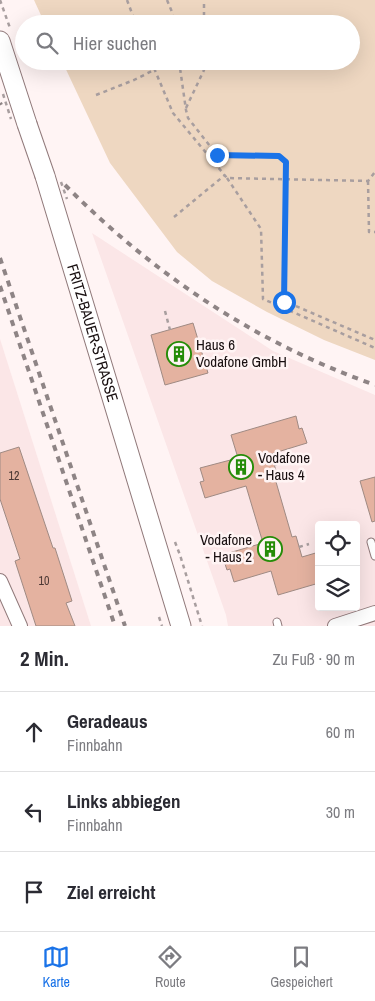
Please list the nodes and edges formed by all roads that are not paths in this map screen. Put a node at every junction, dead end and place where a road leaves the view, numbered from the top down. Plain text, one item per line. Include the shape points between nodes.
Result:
1 (0, 41) edge
2 (371, 542) dead end
3 (375, 556) edge
4 (0, 581) edge
5 (361, 617) edge
6 (20, 626) edge
7 (181, 626) edge
8 (335, 626) edge

1 - 7 main road, FRITZ-BAUER-STRASSE, bridge via 45,176
2 - 3 lane
4 - 6 street
5 - 8 street

